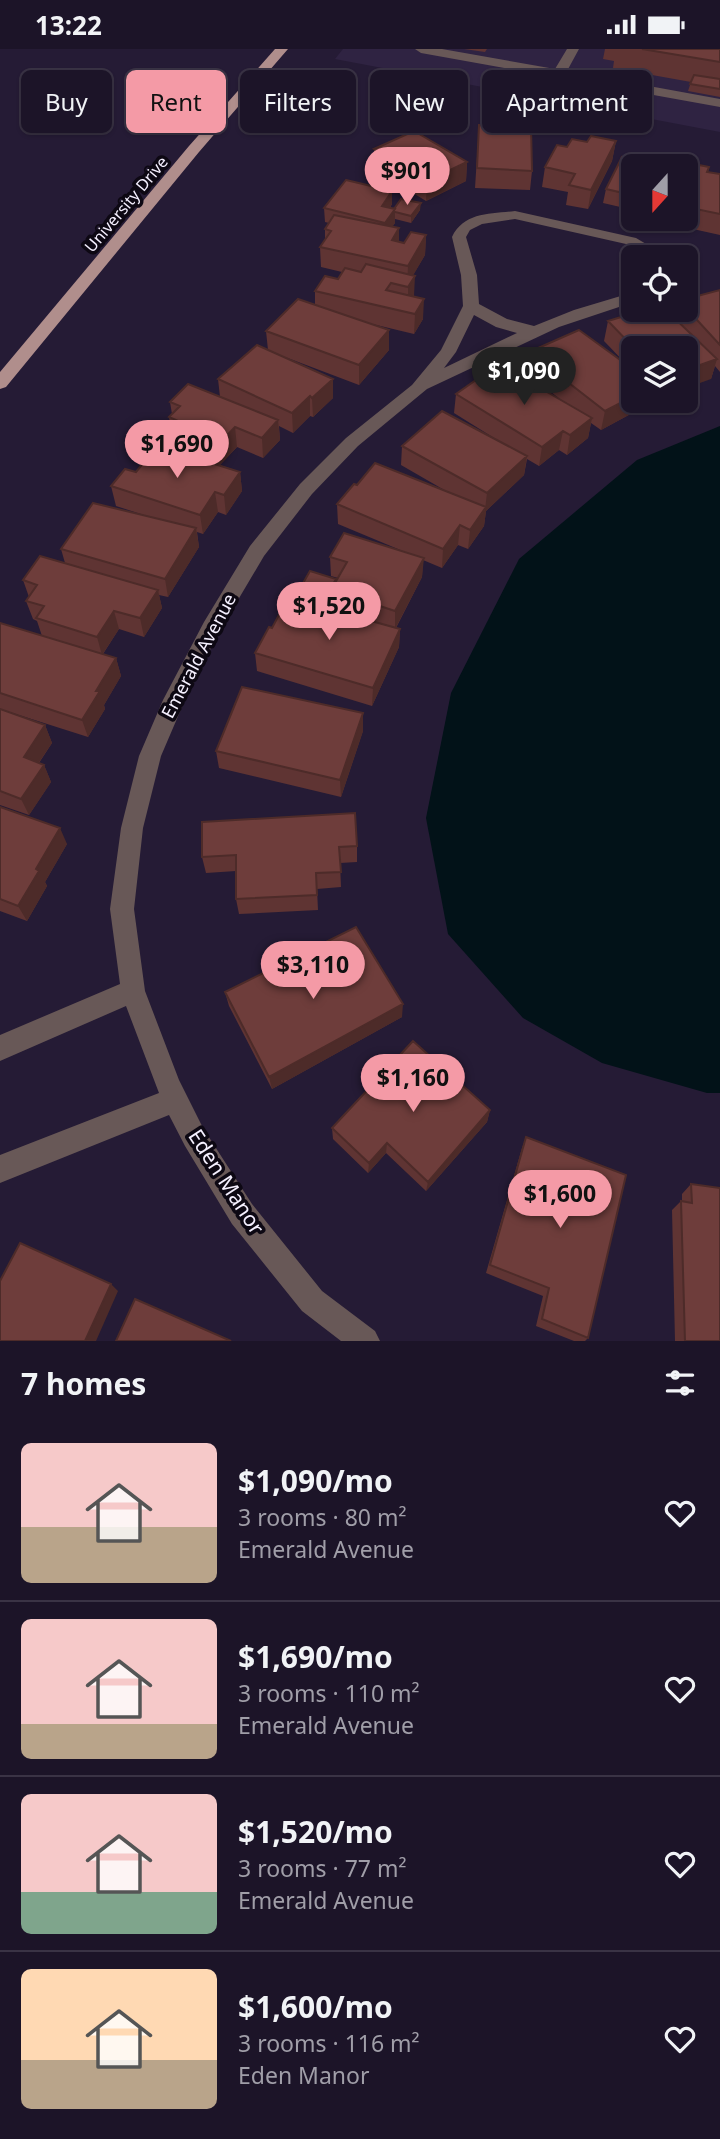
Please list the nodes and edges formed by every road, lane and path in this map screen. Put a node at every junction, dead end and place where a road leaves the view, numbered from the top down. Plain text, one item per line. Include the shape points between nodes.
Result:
1 (282, 49) edge
2 (421, 49) edge
3 (518, 49) edge
4 (573, 49) edge
5 (508, 65) junction
6 (536, 70) edge
7 (561, 70) edge
8 (652, 91) edge
9 (720, 103) edge
10 (638, 245) edge
11 (621, 301) edge
12 (471, 306) junction
13 (536, 331) junction
14 (0, 383) edge
15 (418, 389) junction
16 (132, 991) junction
17 (0, 1048) edge
18 (175, 1100) junction
19 (0, 1170) edge
20 (365, 1341) edge

1 - 14 main road, University Drive
2 - 5 street
3 - 5 street
4 - 7 street
5 - 6 street
8 - 9 street
10 - 12 street via 515,215 478,220 464,227 459,237
11 - 13 street, Emerald Avenue
12 - 13 street via 492,321
12 - 15 street, Emerald Avenue via 448,352
13 - 15 street, Emerald Avenue
15 - 16 street, Emerald Avenue via 352,442 306,489 257,551 174,700 150,756 132,828 122,909
16 - 17 street
16 - 18 street, Eden Manor
18 - 19 street
18 - 20 street, Eden Manor via 242,1214 312,1301

